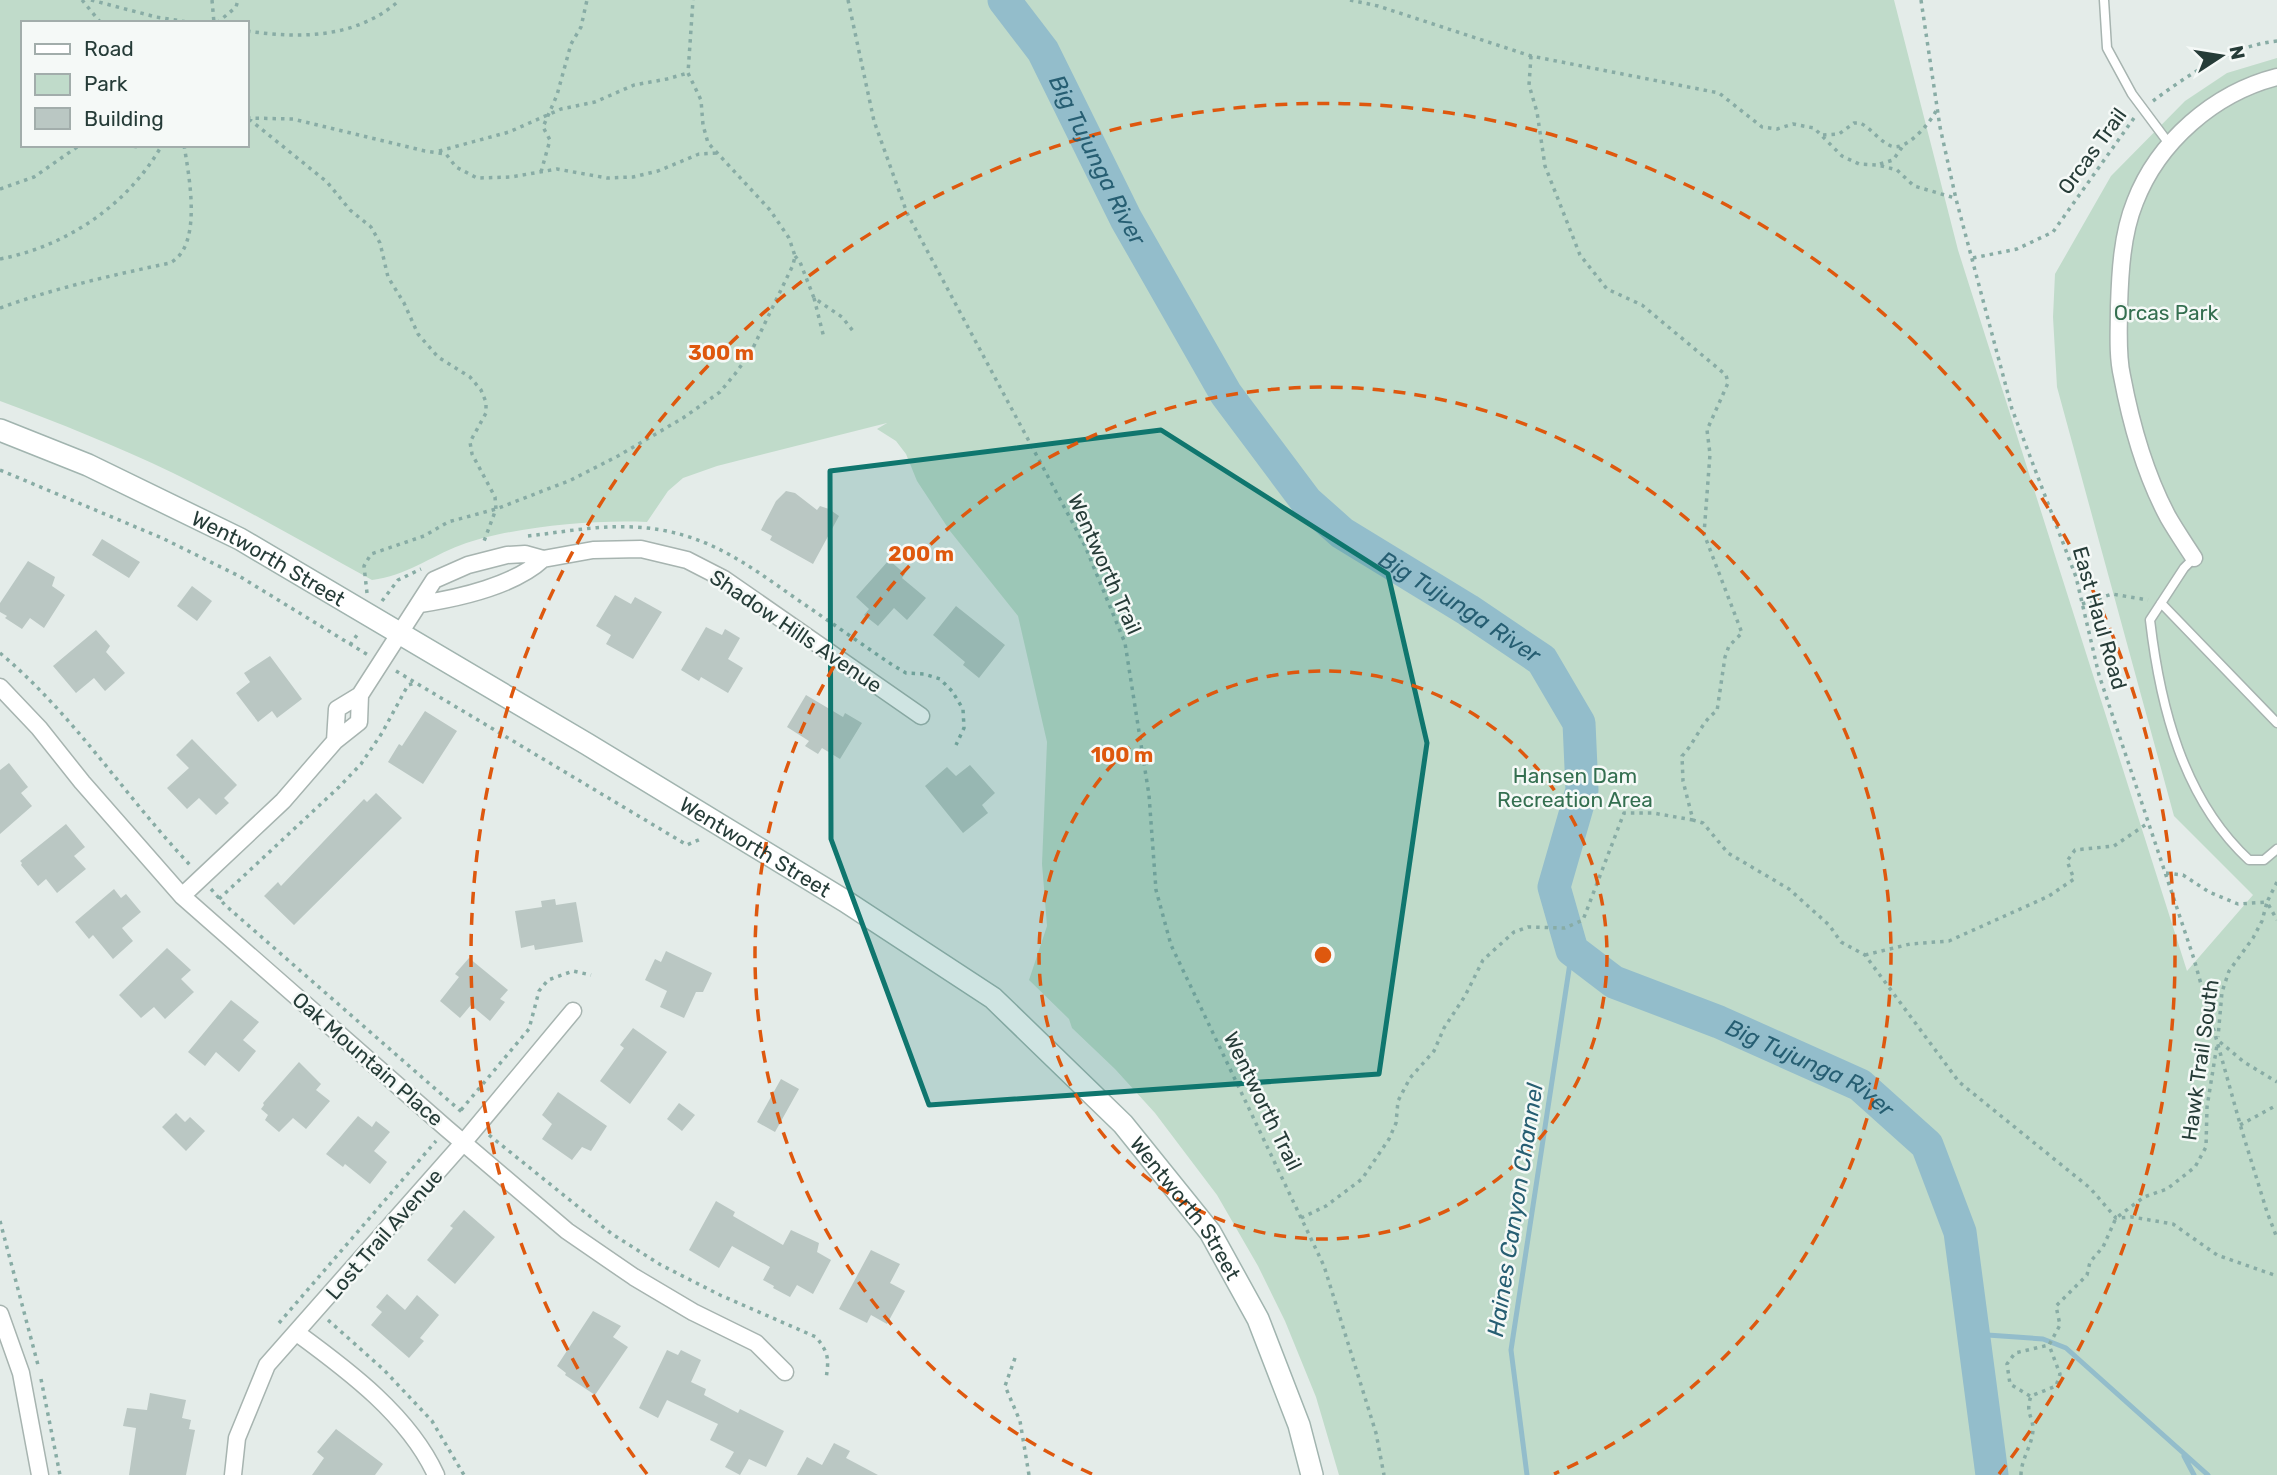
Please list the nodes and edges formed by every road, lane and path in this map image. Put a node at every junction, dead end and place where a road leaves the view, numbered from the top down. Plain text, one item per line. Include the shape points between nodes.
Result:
1 (82, 0) edge
2 (91, 0) edge
3 (212, 0) edge
4 (238, 0) edge
5 (400, 0) edge
6 (587, 0) edge
7 (693, 0) edge
8 (848, 0) edge
9 (1350, 0) edge
10 (1921, 0) edge
11 (2104, 0) edge
12 (99, 21) edge
13 (181, 21) edge
14 (215, 21) edge
15 (218, 21) edge
16 (248, 31) edge
17 (2277, 41) edge
18 (1531, 56) junction
19 (688, 73) junction
20 (2277, 77) edge
21 (2145, 108) junction
22 (1937, 109) junction
23 (549, 114) junction
24 (248, 118) edge
25 (1823, 135) junction
26 (2170, 145) junction
27 (1903, 146) junction
28 (77, 147) edge
29 (161, 147) edge
30 (184, 147) edge
31 (437, 151) junction
32 (718, 153) junction
33 (1878, 165) junction
34 (541, 172) junction
35 (0, 190) edge
36 (1956, 199) junction
37 (795, 256) junction
38 (1973, 258) junction
39 (0, 259) edge
40 (814, 298) junction
41 (0, 308) edge
42 (853, 331) dead end
43 (824, 338) dead end
44 (0, 430) edge
45 (496, 509) junction
46 (483, 553) junction
47 (2194, 558) joint
48 (543, 559) junction
49 (492, 585) junction
50 (2161, 603) junction
51 (420, 604) junction
52 (2082, 604) junction
53 (370, 615) junction
54 (401, 634) junction
55 (0, 653) edge
56 (415, 683) dead end
57 (0, 687) edge
58 (921, 716) dead end
59 (2277, 723) edge
60 (1693, 820) junction
61 (2148, 823) junction
62 (2277, 849) edge
63 (2165, 873) junction
64 (202, 878) junction
65 (2277, 883) edge
66 (181, 896) junction
67 (219, 899) junction
68 (2267, 902) junction
69 (2277, 920) edge
70 (1865, 955) junction
71 (573, 1011) dead end
72 (2218, 1041) junction
73 (2277, 1082) edge
74 (2277, 1105) edge
75 (478, 1125) junction
76 (2240, 1125) junction
77 (463, 1143) junction
78 (1301, 1218) junction
79 (2116, 1218) junction
80 (0, 1221) edge
81 (2277, 1238) edge
82 (2277, 1276) edge
83 (300, 1296) dead end
84 (317, 1310) junction
85 (0, 1314) edge
86 (297, 1333) junction
87 (2049, 1345) junction
88 (1015, 1358) dead end
89 (38, 1365) dead end
90 (785, 1372) dead end
91 (41, 1378) dead end
92 (827, 1379) dead end
93 (2031, 1396) junction
94 (40, 1475) edge
95 (60, 1475) edge
96 (233, 1475) edge
97 (436, 1475) edge
98 (464, 1475) edge
99 (1030, 1475) edge
100 (1312, 1475) edge
101 (1384, 1475) edge
102 (2021, 1475) edge

1 - 12 path
2 - 13 path
3 - 14 path
4 - 15 path
5 - 16 path via 370,22 331,34 280,36
6 - 23 path
7 - 19 path
8 - 78 path, Wentworth Trail via 874,121 907,213 1085,546 1125,643 1162,916 1171,945
9 - 18 path
10 - 22 path, East Haul Road
11 - 21 lane via 2107,48
17 - 21 path, Orcas Trail via 2260,43 2191,73
18 - 25 path via 1719,93 1762,127 1777,130 1793,124
18 - 60 path via 1529,85 1545,166 1580,256 1607,289 1642,305 1726,375 1728,383 1707,430 1710,454 1704,534 1742,633 1725,657 1717,711 1682,756
19 - 23 path via 634,85
19 - 32 path via 701,100 708,143
20 - 26 street via 2217,102
21 - 26 lane
21 - 38 path, Orcas Trail via 2053,232 2017,248
22 - 27 path via 1930,122
22 - 36 path, East Haul Road
23 - 31 path via 509,132
23 - 34 path via 543,127 550,140
24 - 31 path via 293,119 425,152
24 - 45 path via 327,182 371,228 380,243 388,277 418,334 438,357 470,377 481,390 486,413 470,442
25 - 27 path via 1839,134 1860,123 1888,144
25 - 33 path via 1842,156 1858,164
26 - 47 street via 2147,174 2127,232 2120,277 2119,349 2131,416 2154,487
27 - 33 path via 1893,160
28 - 35 path via 34,177
29 - 39 path via 149,168 121,198 85,226 43,248
30 - 41 path via 190,230 189,242 178,259
31 - 34 path via 477,178
32 - 34 path via 699,154 632,177 607,178 557,169
32 - 37 path via 770,210
33 - 36 path via 1897,170 1914,186
36 - 38 path, East Haul Road
37 - 40 path
37 - 45 path via 751,352 720,392 618,456
38 - 52 path, East Haul Road via 2012,409
40 - 42 path via 842,317
40 - 43 path
44 - 53 main road, Wentworth Street via 88,464 240,539
45 - 46 path
45 - 53 path via 448,522 424,536 371,554 364,566
46 - 48 street, Shadow Hills Avenue
46 - 49 street via 496,570
46 - 51 street, Shadow Hills Avenue via 434,580
47 - 50 lane
48 - 49 street, Shadow Hills Avenue via 514,579
48 - 58 street, Shadow Hills Avenue via 593,550 641,549 687,560 724,579
49 - 51 street, Shadow Hills Avenue
50 - 52 path via 2112,594
50 - 59 lane
50 - 62 lane via 2150,620 2153,650 2174,738 2195,786 2210,816 2249,860 2264,860
51 - 54 street, Shadow Hills Avenue
52 - 61 path, East Haul Road via 2099,675
53 - 54 main road, Wentworth Street
54 - 64 street, Shadow Hills Avenue via 360,695 359,722
54 - 100 main road, Wentworth Street via 845,901 993,998 1123,1124 1210,1232 1258,1319 1299,1425
55 - 64 path via 52,703
56 - 67 path via 408,685 361,764
57 - 66 street, Oak Mountain Place
60 - 70 path via 1703,823 1728,853 1789,889 1841,942
60 - 78 path via 1624,813 1583,920 1564,928 1528,927 1514,932 1483,960 1434,1051 1410,1078 1398,1101 1389,1139 1362,1179
61 - 63 path, East Haul Road
61 - 70 path via 2114,846 2075,850 2067,860 2074,879 2049,896 1949,941
63 - 68 path via 2183,875 2238,904
63 - 72 path, East Haul Road
64 - 66 street
64 - 67 path
65 - 68 path, Hawk Trail South
66 - 77 street, Oak Mountain Place
67 - 75 path
68 - 69 path
68 - 72 path, Hawk Trail South via 2262,921 2222,992
70 - 79 path via 1959,1082 2090,1188
71 - 75 street, Lost Trail Avenue
72 - 73 path
72 - 76 path, East Haul Road
72 - 79 path, Hawk Trail South via 2207,1107 2206,1147 2195,1167
74 - 76 path
75 - 77 street, Lost Trail Avenue
75 - 92 path via 612,1234 661,1265 816,1337 829,1360
76 - 81 path, East Haul Road
77 - 84 street, Lost Trail Avenue
77 - 90 street, Oak Mountain Place via 567,1231 693,1312 756,1343
78 - 101 path, Wentworth Trail via 1324,1266 1376,1433
79 - 82 path via 2173,1224 2217,1255
79 - 87 path, Hawk Trail South via 2087,1275 2058,1302 2060,1325
80 - 89 path
83 - 84 path
84 - 86 street, Lost Trail Avenue
84 - 98 path via 432,1421
85 - 94 street via 21,1373
86 - 96 street, Lost Trail Avenue via 267,1365 237,1438
86 - 97 street via 404,1423
87 - 93 path via 2060,1374 2056,1386
87 - 93 path via 2015,1353 2007,1364 2010,1384
88 - 99 path via 1005,1386 1020,1421
91 - 95 path
93 - 102 path via 2027,1408 2033,1427

